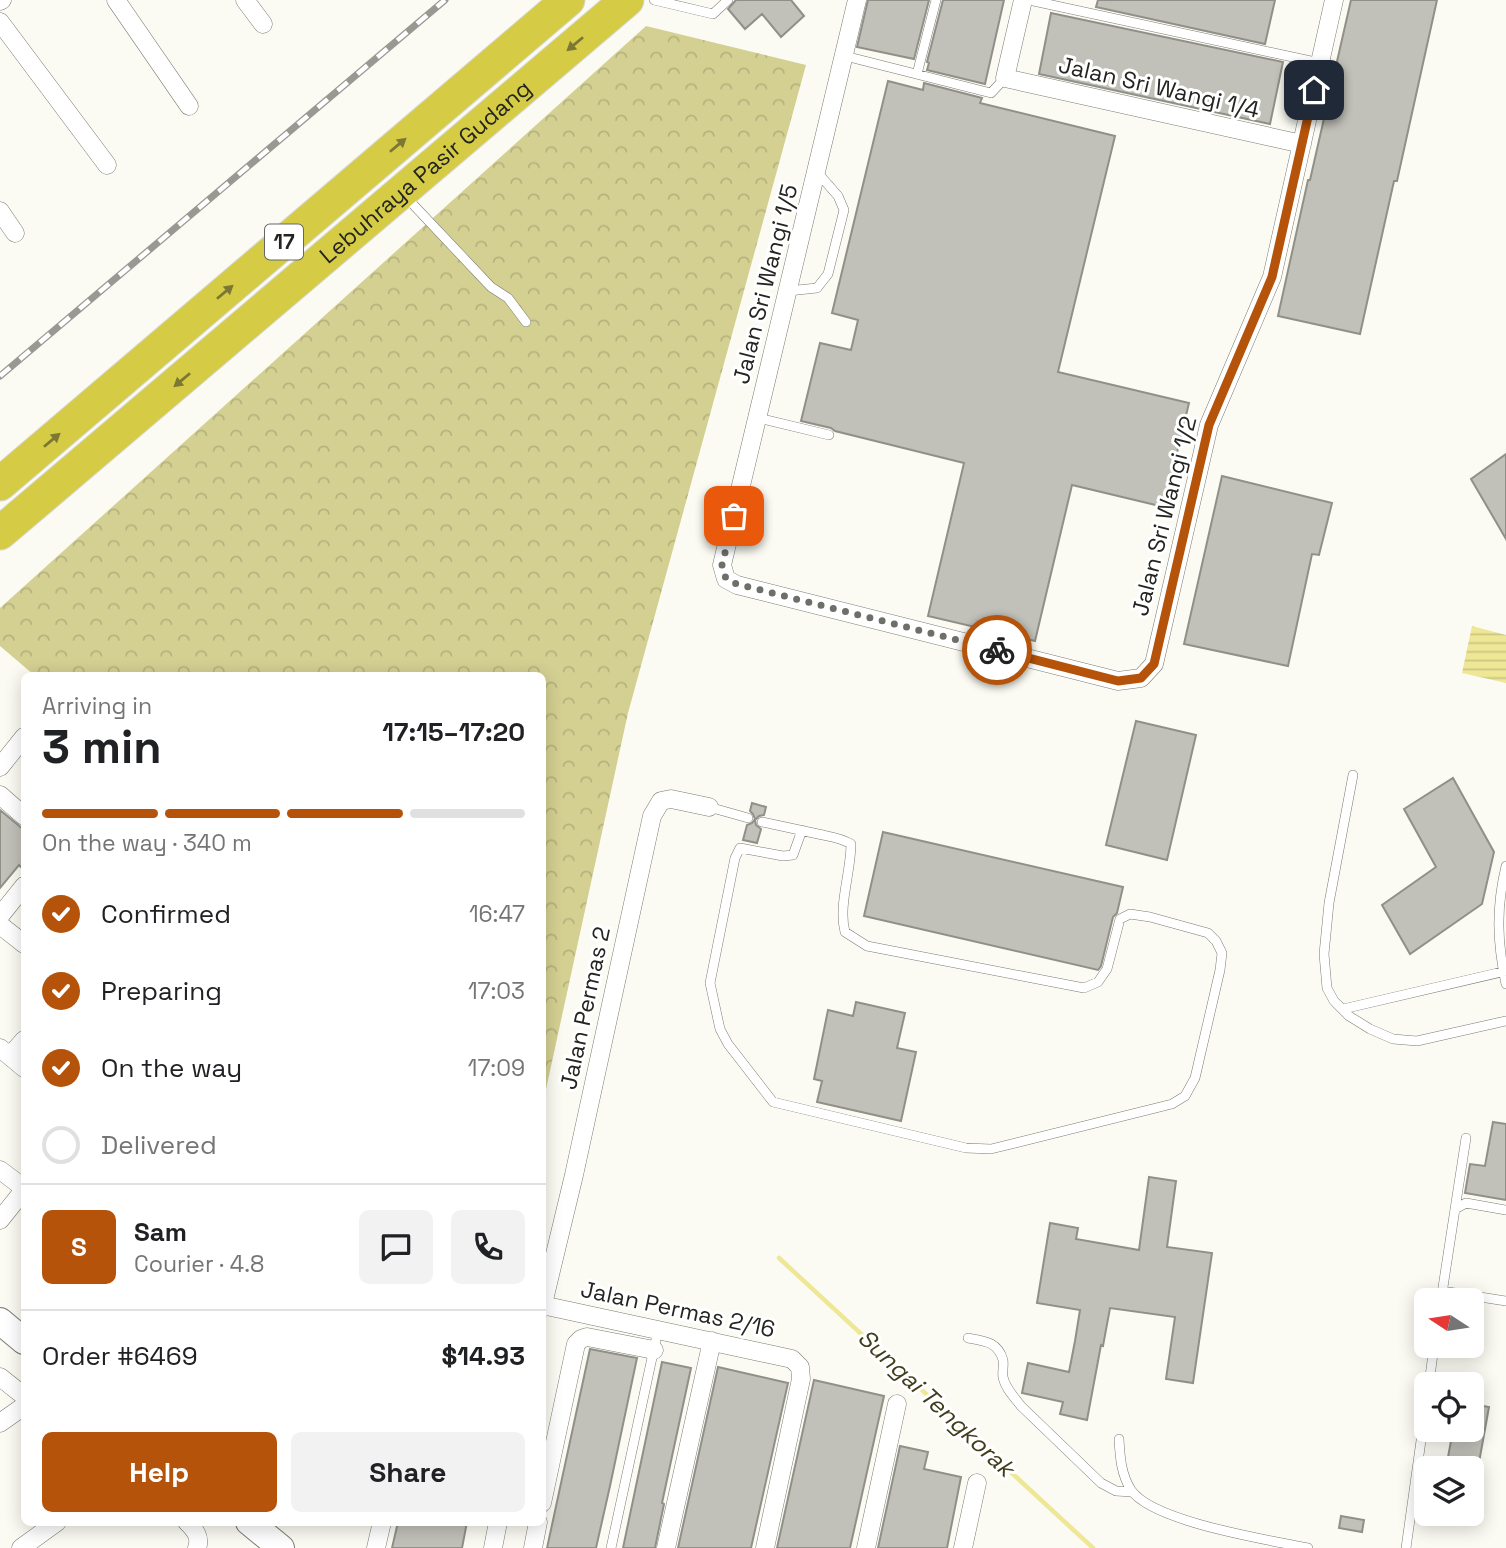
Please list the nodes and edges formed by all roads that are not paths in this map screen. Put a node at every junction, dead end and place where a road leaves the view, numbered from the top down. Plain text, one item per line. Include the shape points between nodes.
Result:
1 (116, 0) edge
2 (244, 0) edge
3 (568, 0) edge
4 (627, 0) edge
5 (654, 0) edge
6 (728, 0) edge
7 (858, 0) edge
8 (936, 0) edge
9 (1023, 0) edge
10 (1028, 0) edge
11 (1334, 0) edge
12 (0, 22) edge
13 (263, 24) dead end
14 (845, 56) junction
15 (1320, 63) junction
16 (917, 74) junction
17 (1005, 78) junction
18 (189, 106) dead end
19 (1302, 144) junction
20 (107, 165) dead end
21 (817, 172) junction
22 (402, 192) junction
23 (0, 211) edge
24 (15, 233) dead end
25 (788, 291) junction
26 (526, 322) dead end
27 (758, 418) junction
28 (829, 435) dead end
29 (0, 484) edge
30 (0, 533) edge
31 (726, 579) joint
32 (21, 741) edge
33 (0, 766) edge
34 (1353, 775) dead end
35 (0, 795) edge
36 (709, 807) joint
37 (21, 814) edge
38 (748, 818) dead end
39 (762, 822) dead end
40 (802, 830) junction
41 (1506, 866) edge
42 (21, 890) edge
43 (0, 916) edge
44 (0, 925) edge
45 (1502, 931) edge
46 (21, 942) edge
47 (1505, 971) edge
48 (1506, 984) edge
49 (1343, 1009) junction
50 (1506, 1021) edge
51 (21, 1042) edge
52 (5, 1052) edge
53 (21, 1065) edge
54 (1466, 1138) dead end
55 (0, 1170) edge
56 (21, 1187) edge
57 (21, 1193) edge
58 (1455, 1209) junction
59 (1506, 1210) edge
60 (0, 1220) edge
61 (1442, 1288) edge
62 (546, 1293) edge
63 (1484, 1299) edge
64 (1506, 1301) edge
65 (546, 1307) edge
66 (0, 1321) edge
67 (658, 1330) junction
68 (21, 1338) edge
69 (968, 1338) dead end
70 (712, 1341) junction
71 (654, 1350) junction
72 (0, 1377) edge
73 (21, 1394) edge
74 (897, 1404) dead end
75 (21, 1408) edge
76 (0, 1423) edge
77 (1119, 1439) dead end
78 (1421, 1442) edge
79 (546, 1473) edge
80 (977, 1483) dead end
81 (1132, 1492) junction
82 (51, 1526) edge
83 (191, 1526) edge
84 (254, 1526) edge
85 (381, 1526) edge
86 (497, 1526) edge
87 (537, 1526) edge
88 (21, 1548) edge
89 (197, 1548) edge
90 (281, 1548) edge
91 (376, 1548) edge
92 (493, 1548) edge
93 (533, 1548) edge
94 (611, 1548) edge
95 (666, 1548) edge
96 (765, 1548) edge
97 (866, 1548) edge
98 (963, 1548) edge
99 (1308, 1548) edge
100 (1406, 1548) edge

1 - 18 street
2 - 13 street
29 -> 3 highway, Lebuhraya Pasir Gudang / 17
4 -> 22 highway, Lebuhraya Pasir Gudang / 17
5 - 6 lane via 713,14
7 - 14 street, Jalan Sri Wangi 1/5
8 - 16 lane
9 - 17 street
10 - 15 lane
11 - 15 street, Jalan Sri Wangi 1/2
12 - 20 street
14 - 16 lane
14 - 21 street, Jalan Sri Wangi 1/5
15 - 19 street, Jalan Sri Wangi 1/2
16 - 17 lane via 991,93
17 - 19 street, Jalan Sri Wangi 1/4
19 - 31 street, Jalan Sri Wangi 1/2 via 1272,277 1209,425 1154,664 1141,678 1118,681
21 - 25 street, Jalan Sri Wangi 1/5
21 - 25 lane via 844,210 828,274 817,288
22 - 26 lane
22 -> 30 highway, Lebuhraya Pasir Gudang / 17
23 - 24 street
25 - 27 street, Jalan Sri Wangi 1/5
27 - 28 lane
27 - 31 street, Jalan Sri Wangi 1/5 via 722,565
32 - 33 street
34 - 49 lane via 1324,954 1327,988
35 - 37 street
36 - 38 lane
36 - 62 street, Jalan Permas 2 via 671,799 661,801 652,816
39 - 40 lane
40 - 40 lane via 851,844 842,920 845,932 867,946 1084,988 1098,982 1107,968 1120,919 1130,914 1208,933 1222,953 1220,970 1195,1078 1185,1096 1172,1104 991,1149 966,1148 773,1102 724,1037 710,983 740,849 793,855
41 - 45 lane via 1500,889
42 - 43 street
44 - 46 street
45 - 47 lane
47 - 48 lane
47 - 49 lane
49 - 50 lane via 1393,1039 1417,1041
51 - 52 street
52 - 53 street
54 - 58 lane
55 - 56 street
57 - 60 street
58 - 59 lane via 1466,1203
58 - 61 lane
63 - 64 lane
65 - 67 street, Jalan Permas 2/16
66 - 68 street
67 - 70 street, Jalan Permas 2/16
67 - 71 lane
69 - 81 lane via 987,1341 998,1349 1003,1377 1016,1399 1101,1483 1116,1491
70 - 95 street
70 - 96 street, Jalan Permas 2/16 via 792,1359 800,1367
71 - 79 street via 587,1337 576,1344
71 - 94 lane
72 - 73 street
74 - 97 street
75 - 76 street
77 - 81 lane via 1121,1469
78 - 100 lane
80 - 98 street
81 - 99 lane via 1162,1512 1197,1524
82 - 88 street
83 - 89 street via 199,1538
84 - 90 street
85 - 91 street
86 - 92 street
87 - 93 street

